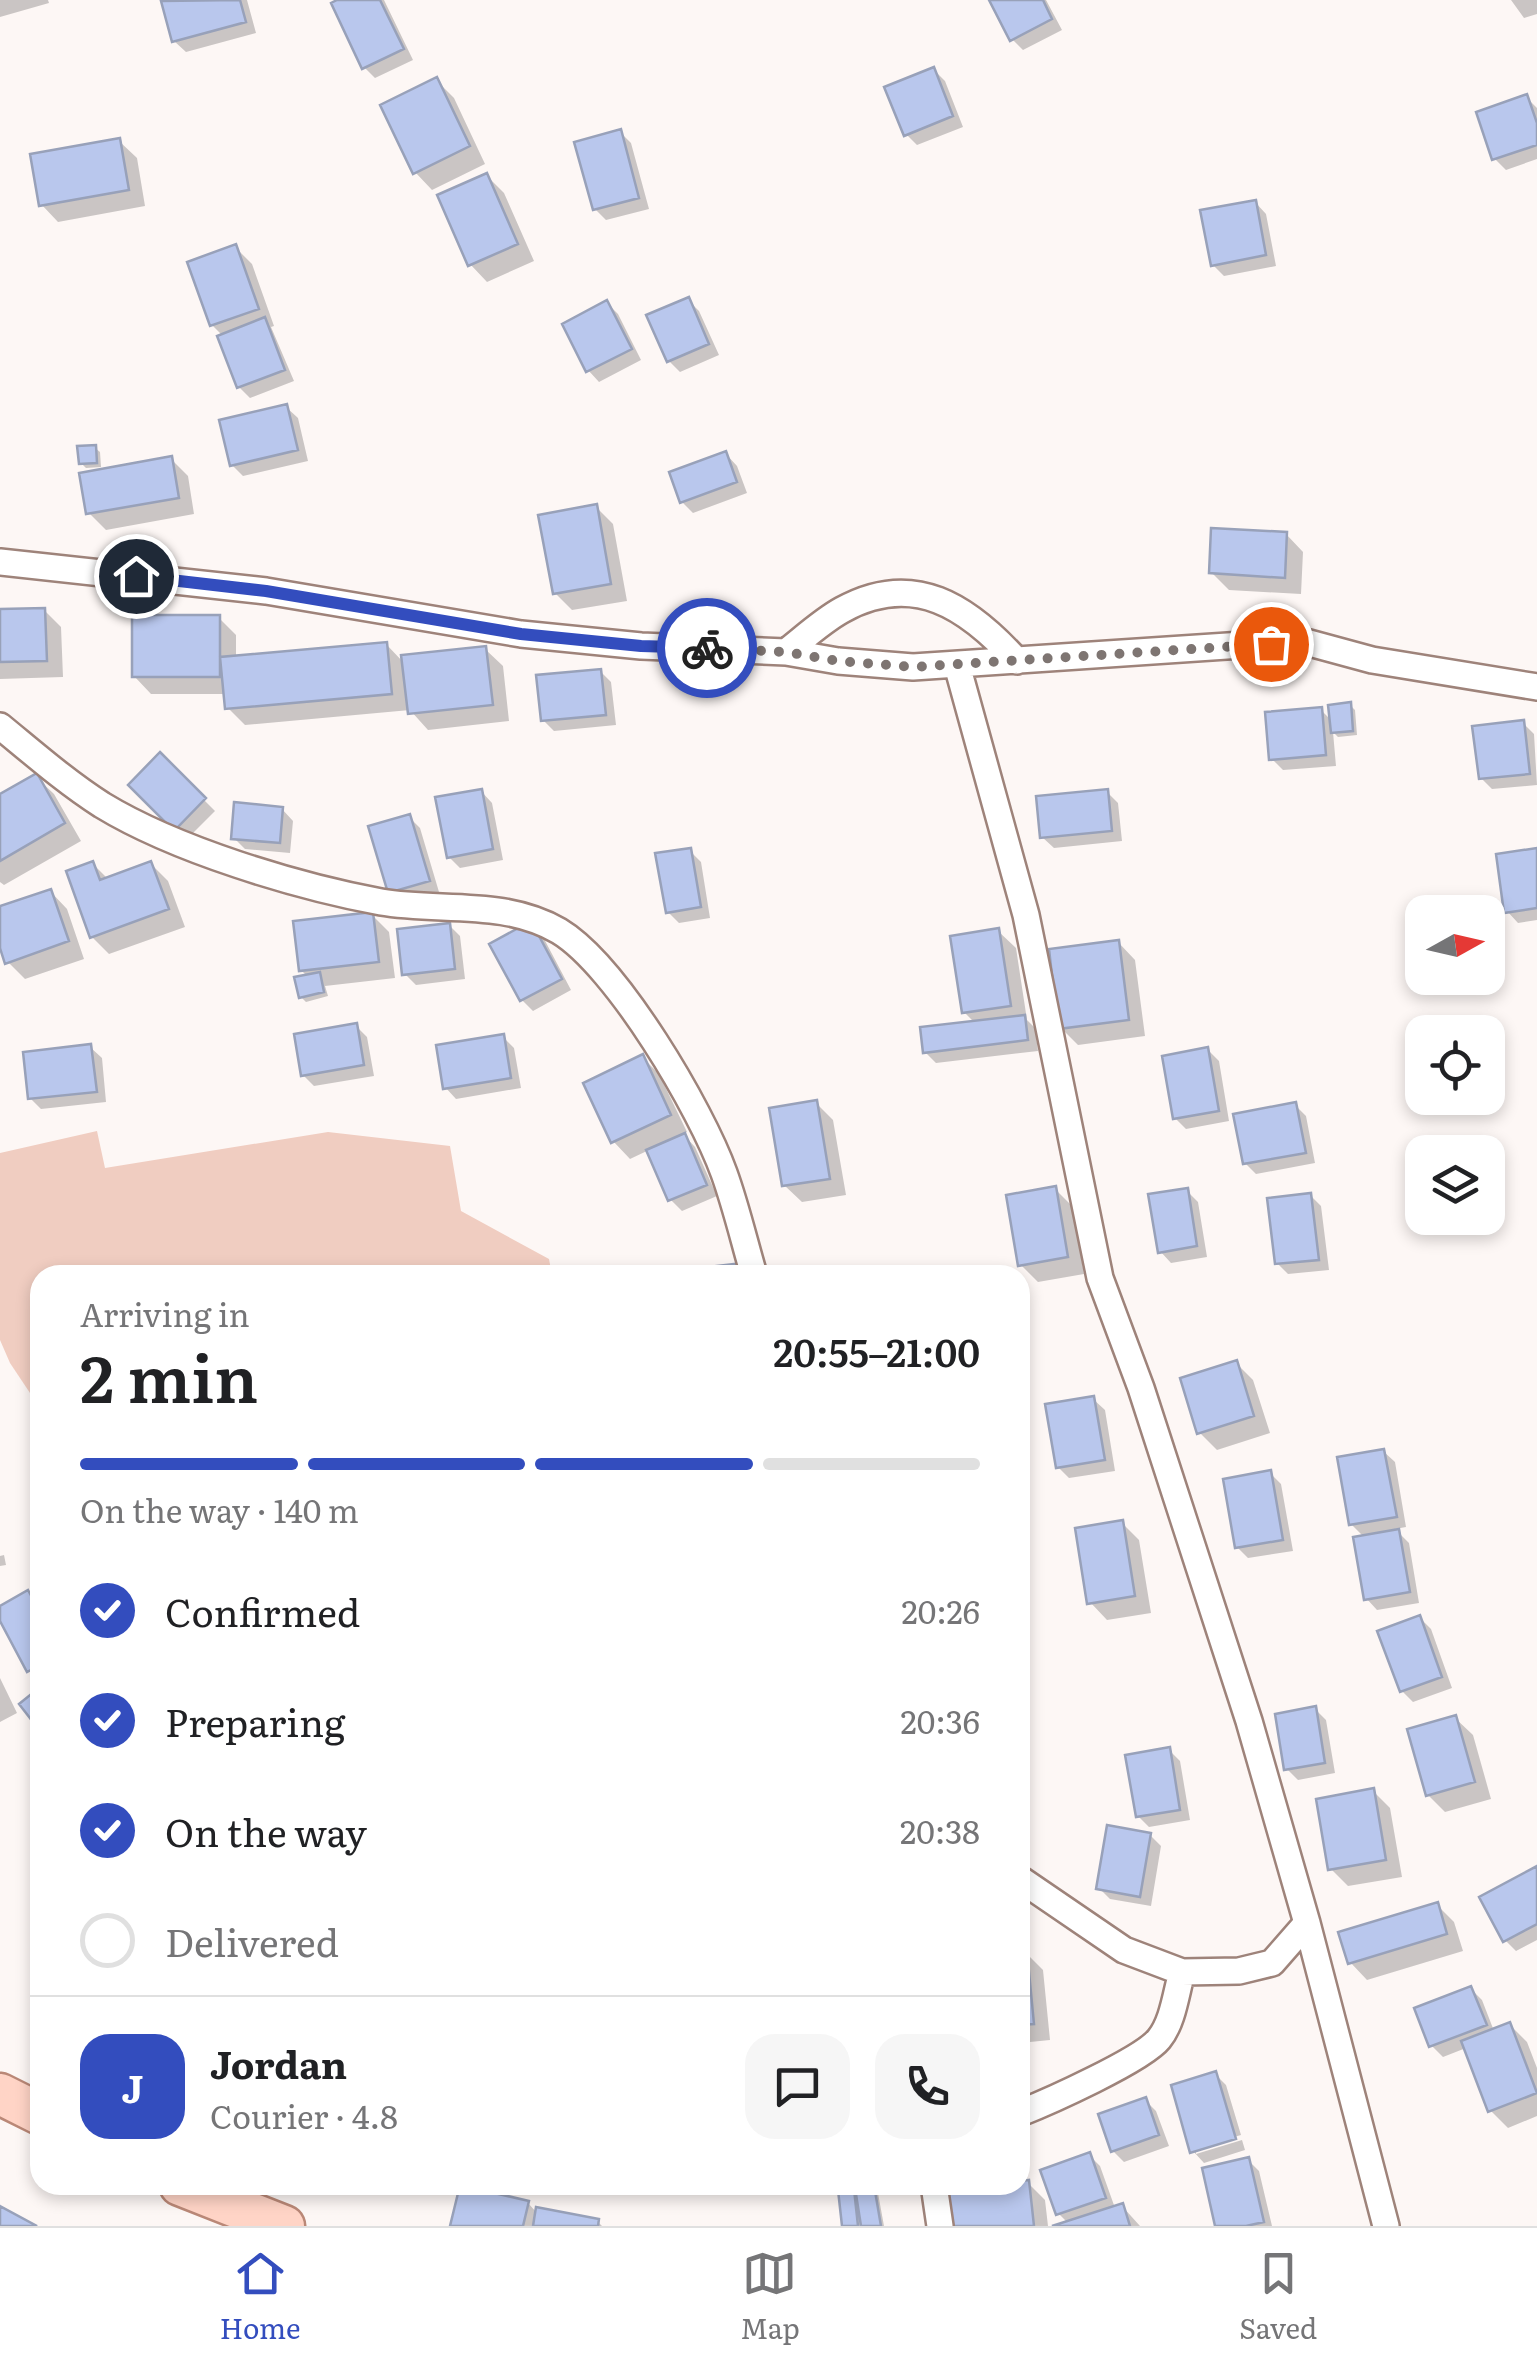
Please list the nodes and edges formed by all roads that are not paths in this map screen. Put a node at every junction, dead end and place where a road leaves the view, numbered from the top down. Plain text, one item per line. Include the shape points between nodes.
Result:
1 (0, 562) edge
2 (786, 652) junction
3 (1018, 661) junction
4 (956, 665) junction
5 (1537, 687) edge
6 (0, 726) edge
7 (751, 1265) edge
8 (1030, 1886) edge
9 (1307, 1923) junction
10 (1182, 1972) junction
11 (0, 2094) edge
12 (30, 2109) edge
13 (1030, 2109) edge
14 (205, 2195) edge
15 (935, 2195) edge
16 (284, 2226) edge
17 (940, 2226) edge
18 (1386, 2226) edge

1 - 2 street via 266,591 521,634
2 - 3 street via 840,611 882,594 912,592 968,614
2 - 4 street via 913,667
3 - 4 street
3 - 5 street via 1302,641 1372,660
4 - 9 street via 1026,915 1100,1278 1249,1721
6 - 7 street via 102,804 259,871 386,903 487,908 561,932 635,1010 683,1090 723,1170
8 - 10 street via 1124,1950
9 - 10 street via 1272,1963
9 - 18 street
10 - 13 street via 1158,2040
11 - 12 main road
14 - 16 main road
15 - 17 street

